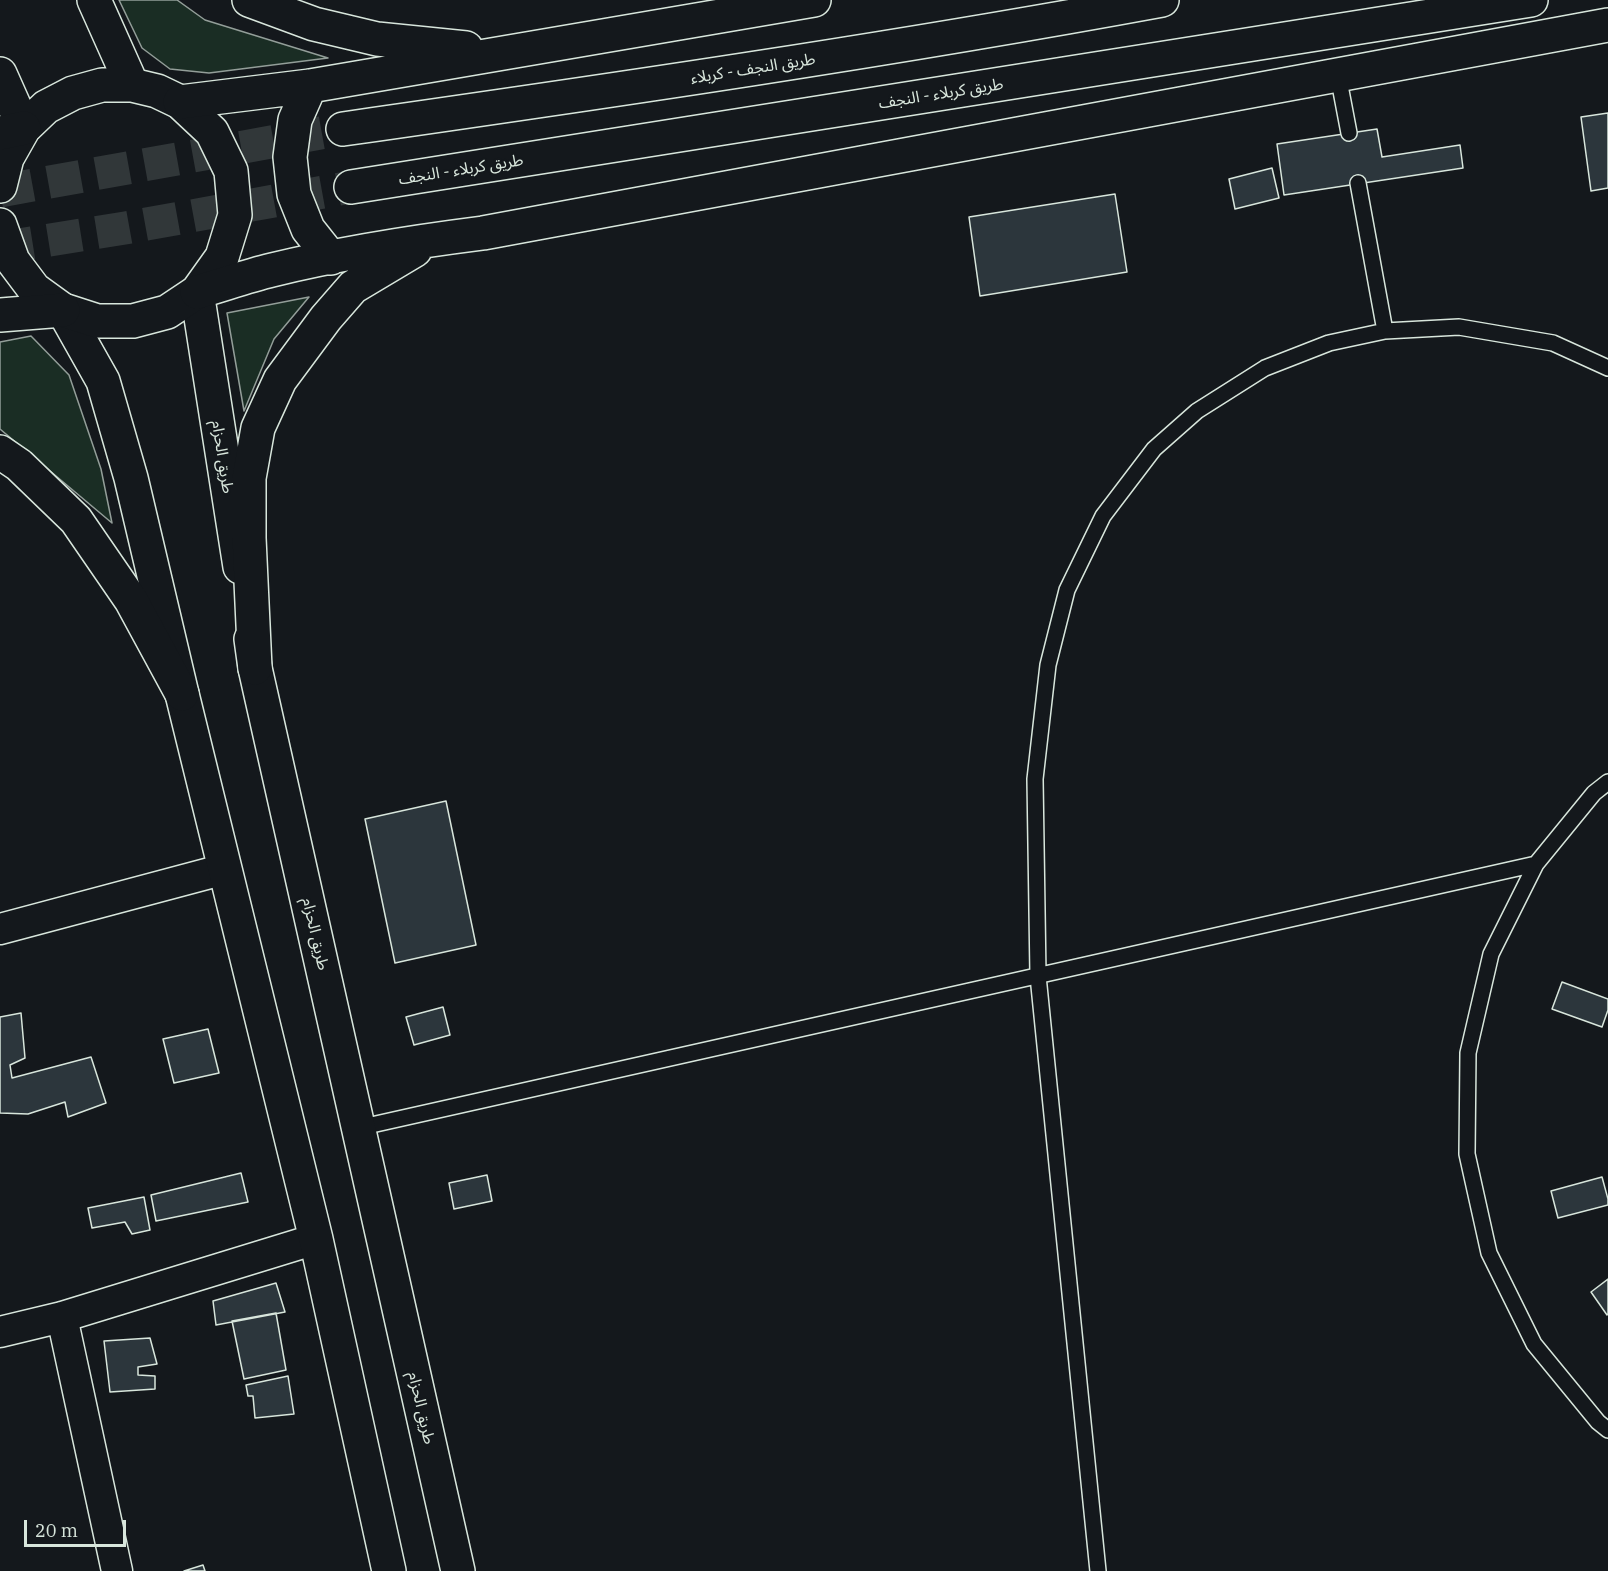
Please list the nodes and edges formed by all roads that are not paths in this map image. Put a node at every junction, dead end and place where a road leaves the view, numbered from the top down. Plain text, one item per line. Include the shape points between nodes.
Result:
1 (94, 0) edge
2 (249, 0) edge
3 (814, 0) edge
4 (1162, 0) edge
5 (1531, 0) edge
6 (1608, 25) edge
7 (507, 52) junction
8 (0, 74) edge
9 (1338, 75) junction
10 (132, 85) junction
11 (310, 86) junction
12 (180, 102) junction
13 (343, 129) tunnel mouth
14 (12, 130) edge
15 (1349, 133) dead end
16 (1358, 183) dead end
17 (0, 186) edge
18 (351, 187) tunnel mouth
19 (0, 225) edge
20 (432, 240) junction
21 (331, 258) junction
22 (197, 292) junction
23 (63, 310) junction
24 (0, 315) edge
25 (1385, 331) junction
26 (1608, 368) edge
27 (0, 452) edge
28 (255, 668) junction
29 (182, 694) junction
30 (1608, 782) edge
31 (1536, 864) junction
32 (225, 869) junction
33 (0, 929) edge
34 (1038, 976) junction
35 (358, 1128) junction
36 (315, 1239) junction
37 (62, 1317) junction
38 (0, 1332) edge
39 (1608, 1430) edge
40 (117, 1571) edge
41 (389, 1571) edge
42 (458, 1571) edge
43 (1098, 1571) edge

1 - 10 main road
2 - 7 main road via 314,24 378,39
3 - 7 main road
4 - 13 main road, طريق النجف - کربلاء via 706,77
5 - 18 main road, طريق کربلاء - النجف
6 - 9 main road
7 - 11 main road
8 - 14 main road
9 - 15 lane
9 - 20 main road
10 - 12 main road
10 - 14 main road via 102,85 73,93
11 - 12 main road
11 - 21 main road via 295,120 290,157 294,194 308,229
12 - 22 main road via 212,132 231,171 235,215 222,257
14 - 17 main road
16 - 25 lane
19 - 23 main road via 13,261 34,289
20 - 21 main road
20 - 28 main road via 353,287 280,380 258,428 249,478
21 - 22 main road
22 - 23 main road via 167,312 133,321 97,321
22 - 28 main road, طريق الحزام
23 - 24 main road
23 - 29 main road via 103,381 131,478
25 - 26 lane via 1459,327 1553,344
25 - 34 lane via 1329,343 1265,368 1197,411 1154,449 1103,516 1067,590 1048,665 1035,779
27 - 29 main road via 76,520 130,600
28 - 35 main road, طريق الحزام
29 - 32 main road
30 - 31 lane via 1594,793
31 - 34 lane
31 - 39 lane via 1491,954 1468,1053 1467,1154 1489,1253 1534,1344
32 - 33 street
32 - 36 main road
34 - 35 lane
34 - 43 lane
35 - 42 main road, طريق الحزام
36 - 37 street
36 - 41 main road
37 - 38 street
37 - 40 street

